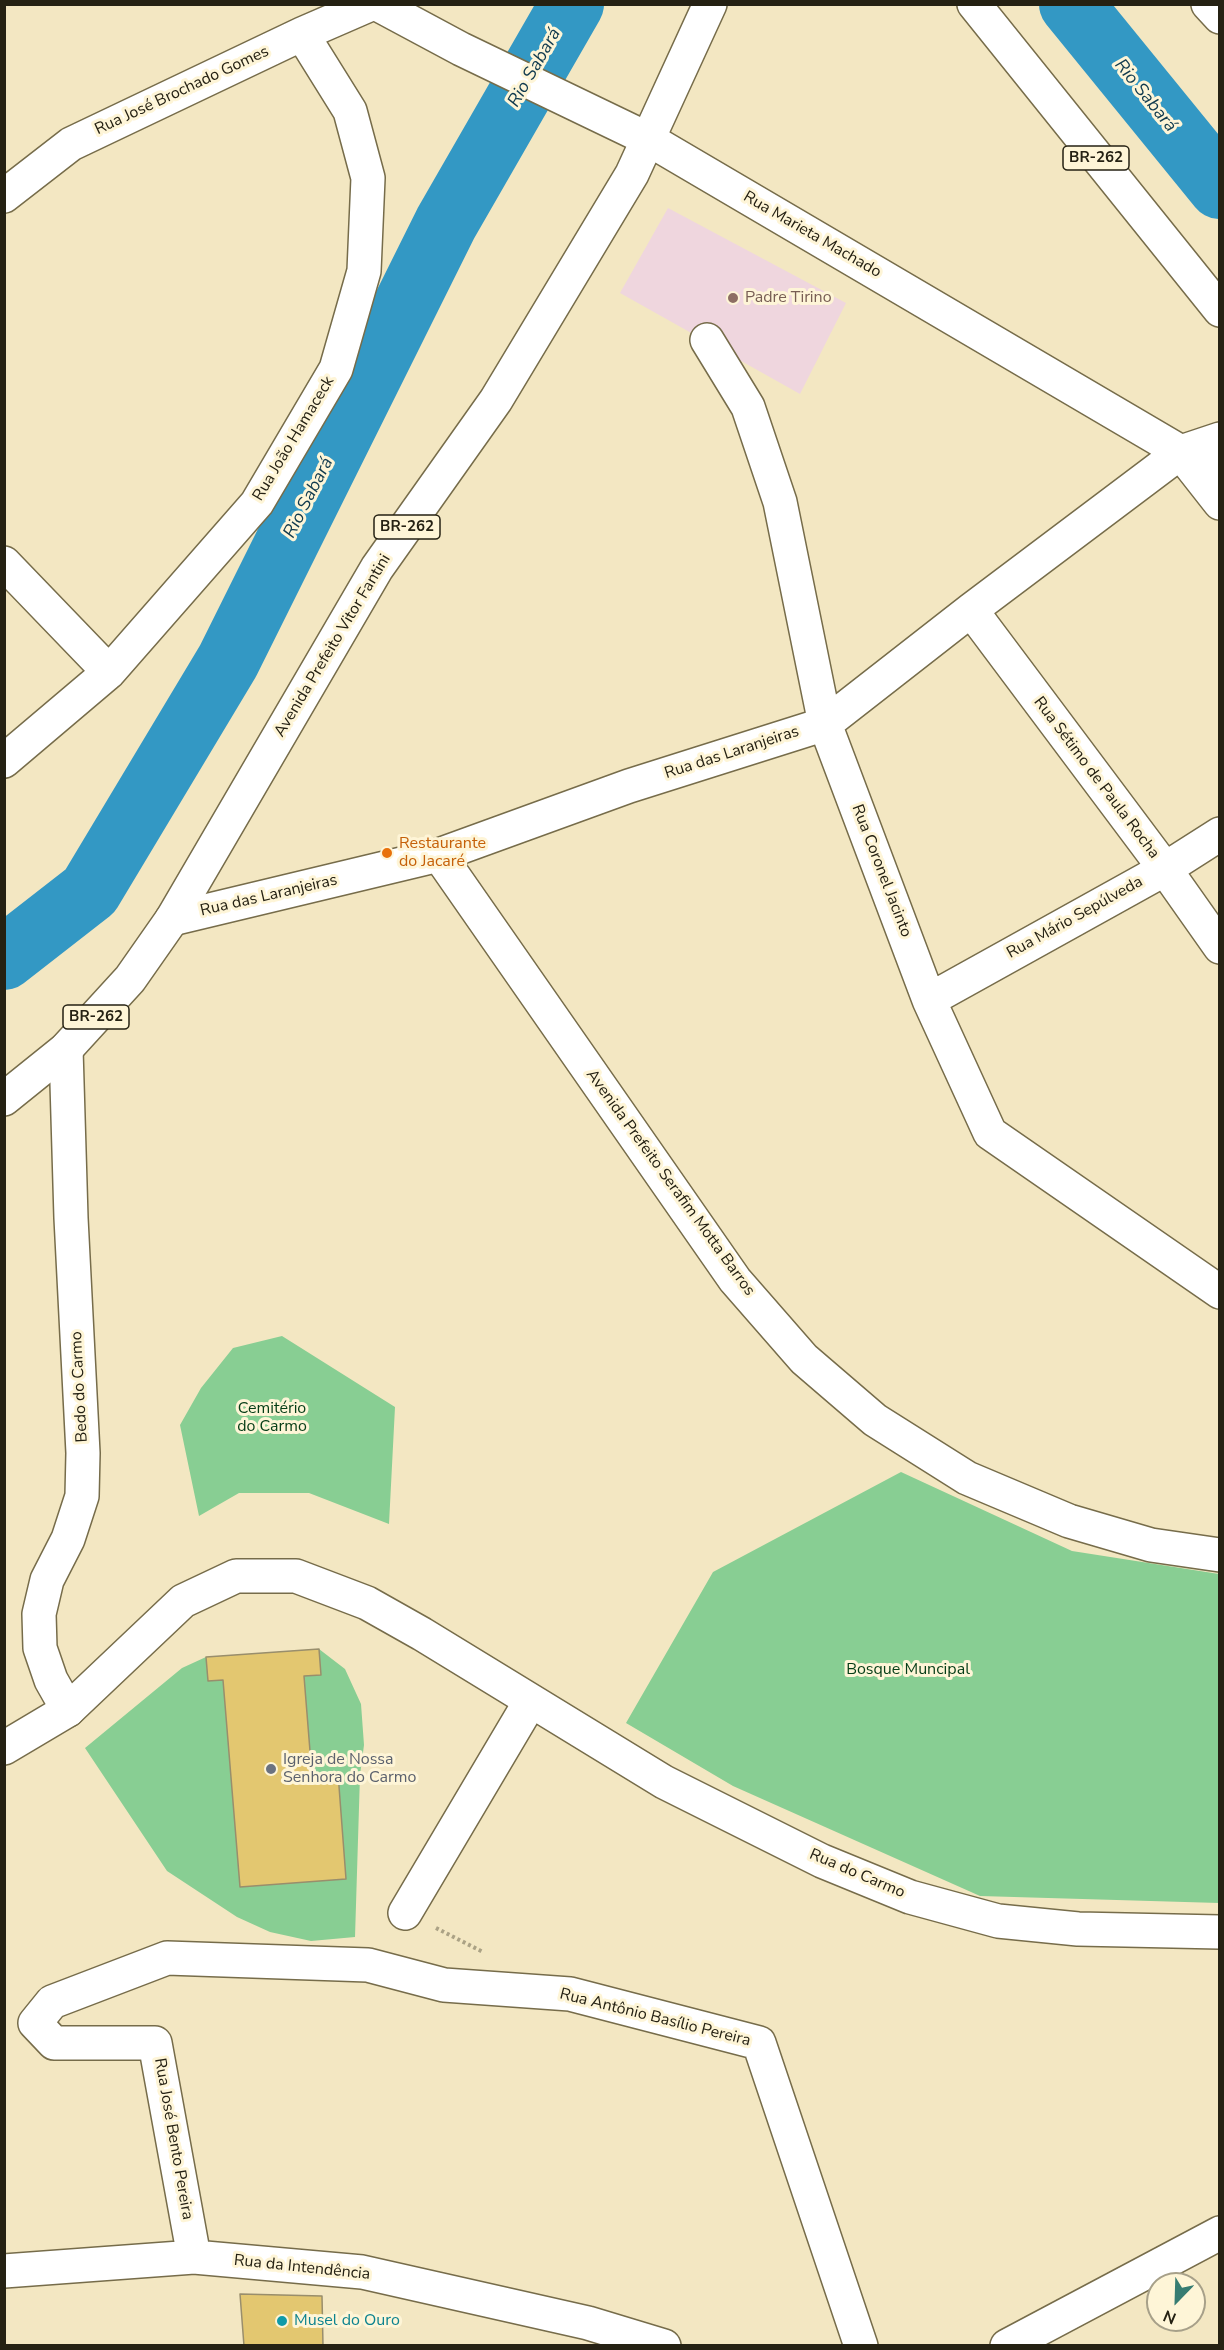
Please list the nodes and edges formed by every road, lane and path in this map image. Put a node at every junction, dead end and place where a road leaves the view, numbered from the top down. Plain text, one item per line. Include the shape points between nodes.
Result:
1 (371, 4) edge
2 (377, 4) edge
3 (710, 4) edge
4 (974, 4) edge
5 (1208, 4) edge
6 (1220, 17) edge
7 (303, 34) junction
8 (648, 139) junction
9 (4, 196) edge
10 (1220, 310) edge
11 (707, 340) dead end
12 (1220, 439) edge
13 (1181, 452) junction
14 (1220, 475) edge
15 (1220, 503) edge
16 (4, 563) edge
17 (971, 610) junction
18 (109, 672) junction
19 (825, 724) junction
20 (4, 761) edge
21 (1220, 834) edge
22 (439, 855) junction
23 (1165, 869) junction
24 (172, 919) junction
25 (1220, 947) edge
26 (929, 1000) junction
27 (66, 1049) junction
28 (4, 1099) edge
29 (1220, 1292) edge
30 (1220, 1555) edge
31 (530, 1701) junction
32 (68, 1710) junction
33 (4, 1748) edge
34 (405, 1913) dead end
35 (1220, 1932) edge
36 (271, 1962) joint
37 (1220, 2233) edge
38 (194, 2258) junction
39 (4, 2271) edge
40 (585, 2334) edge
41 (664, 2346) edge
42 (861, 2346) edge
43 (1007, 2346) edge

1 - 7 street, Rua José Brochado Gomes
2 - 8 street, Rua Marieta Machado
3 - 8 street, Avenida Prefeito Vitor Fantini / BR-262
4 - 10 street, BR-262
5 - 6 street
7 - 9 street, Rua José Brochado Gomes via 72,144
7 - 18 street, Rua João Hamaceck via 350,111 368,178 364,271 336,369 257,503
8 - 13 street, Rua Marieta Machado
8 - 24 street, Avenida Prefeito Vitor Fantini / BR-262 via 632,174 496,400 377,568
11 - 19 street, Rua Coronel Jacinto via 748,407 780,502
12 - 13 street, Rua das Laranjeiras
13 - 14 street
13 - 15 street, Rua Marieta Machado
13 - 17 street, Rua das Laranjeiras
16 - 18 street
17 - 19 street, Rua das Laranjeiras
17 - 23 street, Rua Sétimo de Paula Rocha
18 - 20 street, Rua João Hamaceck
19 - 22 street, Rua das Laranjeiras via 629,786
19 - 26 street, Rua Coronel Jacinto
21 - 23 street, Rua Mário Sepúlveda
22 - 24 street, Rua das Laranjeiras
22 - 30 street, Avenida Prefeito Serafim Motta Barros via 735,1280 804,1359 875,1420 967,1478 1069,1521 1151,1545
23 - 25 street, Rua Sétimo de Paula Rocha
23 - 26 street, Rua Mário Sepúlveda
24 - 27 street, Avenida Prefeito Vitor Fantini / BR-262 via 130,980
26 - 29 street, Rua Coronel Jacinto via 990,1133
27 - 28 street, Avenida Prefeito Vitor Fantini / BR-262
27 - 32 street, Bedo do Carmo via 83,1453 81,1496 68,1539 47,1580 39,1614 40,1648 51,1680
31 - 32 street, Rua do Carmo via 367,1603 296,1576 236,1576 183,1601
31 - 34 street
31 - 35 street, Rua do Carmo via 664,1782 822,1862 910,1897 998,1921 1078,1929
32 - 33 street, Rua do Carmo
36 - 38 street, Rua José Bento Pereira via 167,1958 52,2002 35,2023 54,2043 155,2043
36 - 42 street, Rua Antônio Basílio Pereira via 368,1965 444,1985 570,1994 759,2043
37 - 43 street
38 - 39 street, Rua da Intendência
38 - 40 street, Rua da Intendência via 362,2272
40 - 41 street, Rua da Intendência

